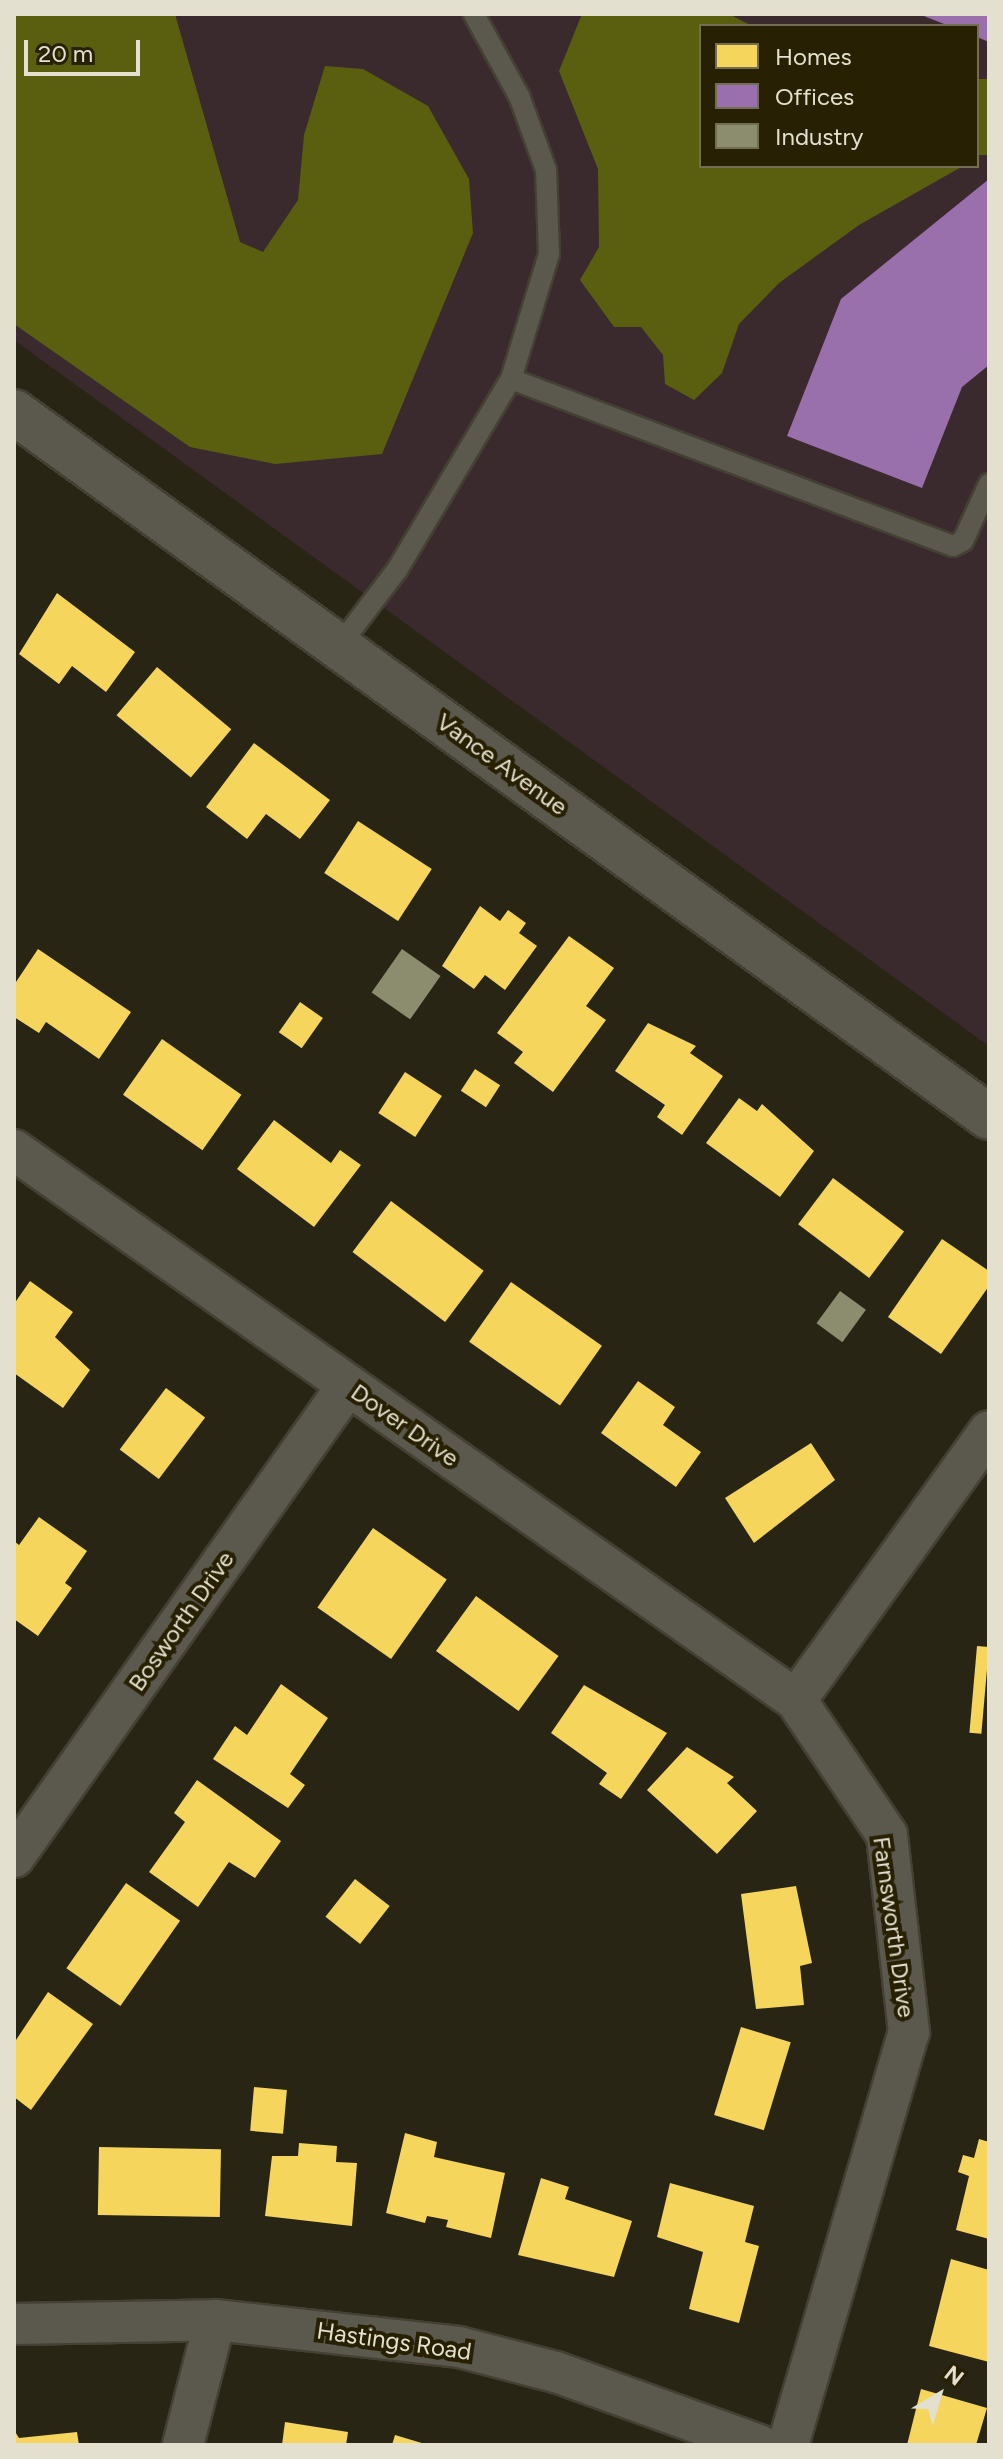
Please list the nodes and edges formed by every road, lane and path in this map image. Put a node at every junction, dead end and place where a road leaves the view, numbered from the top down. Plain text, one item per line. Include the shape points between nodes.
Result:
1 (474, 14) edge
2 (511, 379) junction
3 (14, 412) edge
4 (989, 484) edge
5 (339, 646) junction
6 (989, 1117) edge
7 (14, 1150) edge
8 (348, 1385) junction
9 (989, 1431) edge
10 (796, 1700) junction
11 (14, 1857) edge
12 (215, 2320) junction
13 (14, 2324) edge
14 (183, 2445) edge
15 (759, 2445) edge
16 (788, 2445) edge

1 - 2 lane via 532,130 551,213 549,254
2 - 4 lane via 953,546 963,541
2 - 5 lane via 405,558
3 - 5 street, Vance Avenue
5 - 6 street, Vance Avenue
7 - 8 street, Dover Drive
8 - 10 street, Dover Drive
8 - 11 street, Bosworth Drive
9 - 10 street
10 - 16 street, Farnsworth Drive via 887,1835 909,2032
12 - 13 street, Hastings Road
12 - 14 street
12 - 15 street, Hastings Road via 459,2347 556,2372

